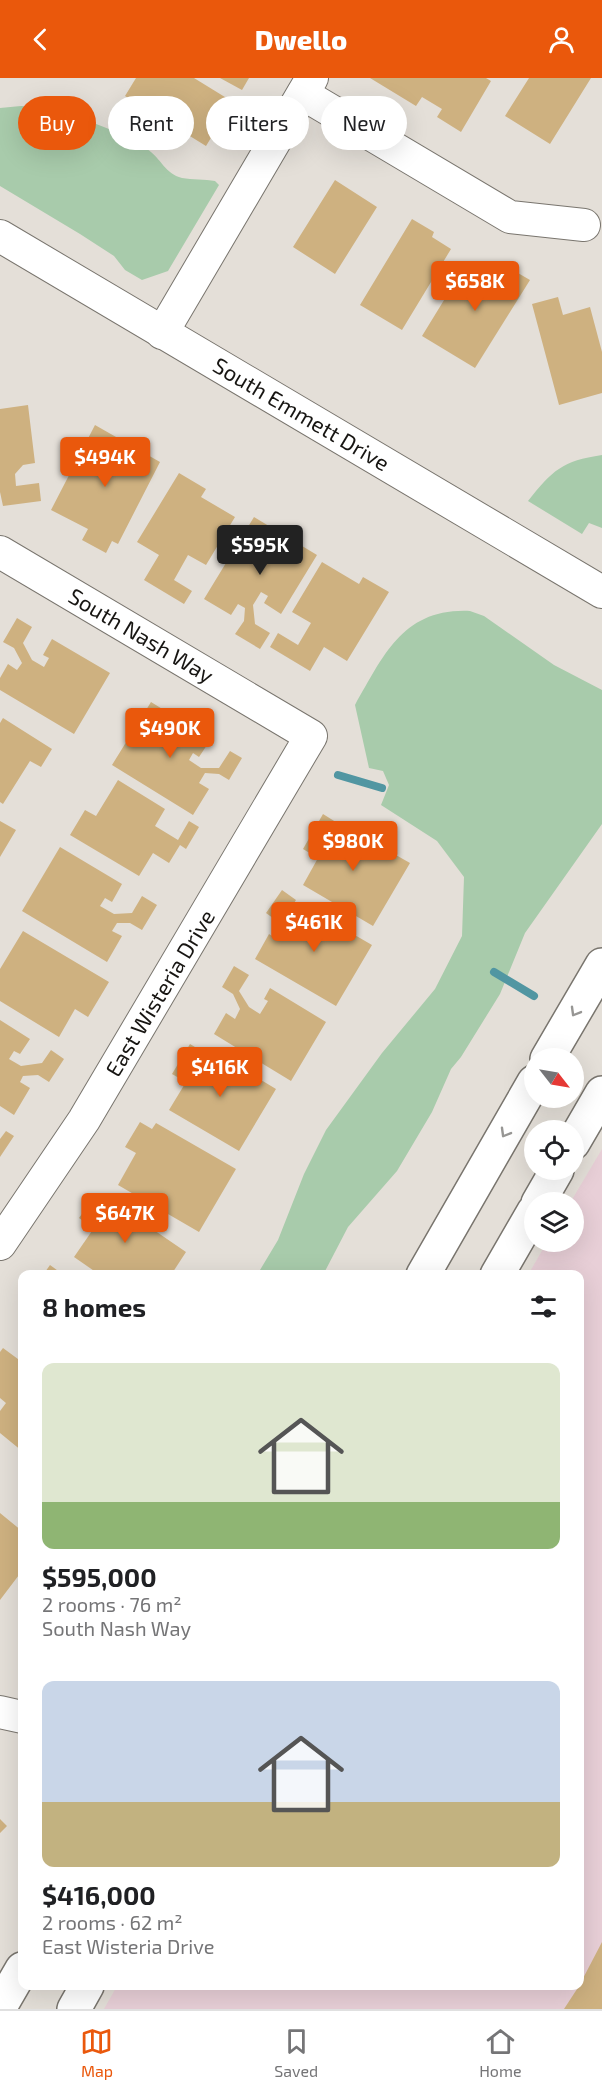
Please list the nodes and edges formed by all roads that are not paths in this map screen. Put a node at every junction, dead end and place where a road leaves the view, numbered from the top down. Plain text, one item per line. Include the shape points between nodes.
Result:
1 (308, 86) edge
2 (585, 225) dead end
3 (0, 236) edge
4 (162, 333) junction
5 (0, 552) edge
6 (602, 592) edge
7 (311, 736) joint
8 (602, 965) edge
9 (554, 1048) edge
10 (602, 1093) edge
11 (524, 1099) edge
12 (584, 1124) edge
13 (524, 1228) edge
14 (0, 1244) edge
15 (426, 1270) edge
16 (500, 1270) edge
17 (0, 1712) edge
18 (18, 1716) edge
19 (18, 1976) edge
20 (85, 1990) edge
21 (0, 2007) edge
22 (74, 2009) edge

1 - 2 street via 510,217
1 - 4 street
3 - 4 street, South Emmett Drive
4 - 6 street, South Emmett Drive
5 - 7 street, South Nash Way
7 - 14 street, East Wisteria Drive via 84,1120
8 -> 9 main road
10 - 12 main road
11 -> 15 main road
13 - 16 main road
17 - 18 street
19 - 21 main road
20 - 22 main road

